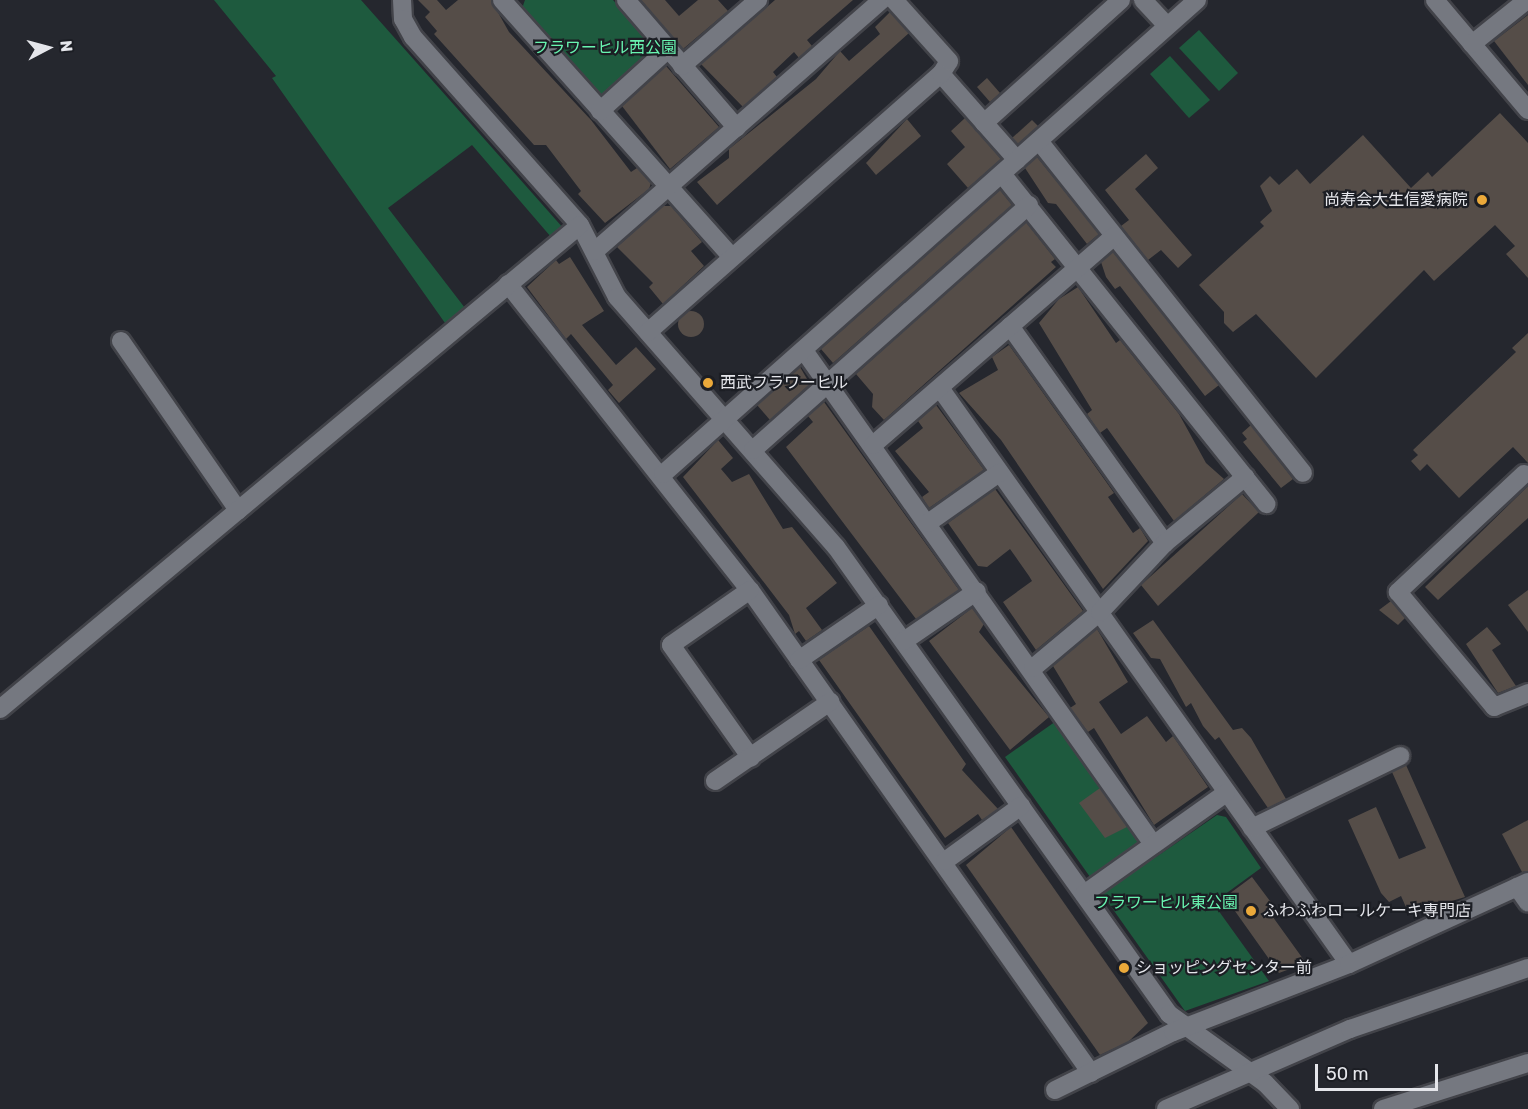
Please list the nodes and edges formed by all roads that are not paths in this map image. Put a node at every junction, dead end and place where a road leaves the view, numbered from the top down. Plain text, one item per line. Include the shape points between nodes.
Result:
1 (402, 0) edge
2 (758, 0) edge
3 (882, 0) edge
4 (894, 0) edge
5 (1121, 0) edge
6 (1143, 0) edge
7 (1197, 0) edge
8 (1435, 0) edge
9 (1527, 0) edge
10 (629, 1) edge
11 (508, 2) edge
12 (1167, 26) junction
13 (1472, 44) junction
14 (667, 50) junction
15 (682, 66) junction
16 (941, 74) junction
17 (1527, 106) edge
18 (600, 111) junction
19 (984, 123) junction
20 (737, 128) junction
21 (1039, 141) junction
22 (1017, 160) junction
23 (1002, 174) junction
24 (668, 188) junction
25 (1029, 205) junction
26 (580, 225) junction
27 (1114, 236) junction
28 (595, 251) junction
29 (732, 257) junction
30 (1077, 267) junction
31 (508, 284) junction
32 (1010, 326) junction
33 (648, 332) junction
34 (121, 341) dead end
35 (805, 352) junction
36 (830, 384) junction
37 (940, 388) junction
38 (726, 419) junction
39 (873, 445) junction
40 (753, 450) junction
41 (999, 473) junction
42 (1303, 473) dead end
43 (663, 474) junction
44 (1524, 474) dead end
45 (1245, 477) junction
46 (1266, 504) dead end
47 (238, 510) junction
48 (928, 523) junction
49 (1165, 543) junction
50 (750, 590) junction
51 (977, 591) junction
52 (879, 605) junction
53 (1100, 612) junction
54 (904, 641) junction
55 (799, 660) junction
56 (1033, 668) junction
57 (1528, 693) edge
58 (830, 702) junction
59 (0, 709) edge
60 (1400, 756) dead end
61 (751, 758) junction
62 (715, 781) dead end
63 (1226, 793) junction
64 (1021, 806) junction
65 (1252, 828) junction
66 (1153, 844) junction
67 (945, 861) junction
68 (1522, 885) edge
69 (1084, 894) junction
70 (1528, 903) edge
71 (1348, 964) junction
72 (1528, 968) edge
73 (1184, 1029) junction
74 (1528, 1063) edge
75 (1250, 1071) junction
76 (1091, 1074) junction
77 (1055, 1090) dead end
78 (1390, 1108) edge
79 (1166, 1109) edge
80 (1290, 1109) edge

1 - 26 street via 403,19 413,37
2 - 15 street
3 - 20 street
4 - 16 street via 949,61
5 - 19 street
6 - 12 street
7 - 12 street
8 - 13 street
9 - 13 street
10 - 14 street
11 - 18 street
12 - 21 street
13 - 17 street
14 - 15 street
14 - 18 street
15 - 20 street
16 - 19 street
16 - 29 street
18 - 24 street
19 - 22 street
20 - 24 street
21 - 22 street
21 - 27 street
22 - 23 street
23 - 25 street
23 - 35 street
24 - 28 street
24 - 29 street
25 - 30 street
25 - 36 street
26 - 28 street
26 - 31 street
27 - 30 street
27 - 42 street
28 - 33 street via 606,282
29 - 33 street
30 - 32 street
30 - 45 street
31 - 43 street
31 - 47 street
32 - 37 street
32 - 49 street
33 - 38 street
34 - 47 street
35 - 36 street
35 - 38 street
36 - 39 street
36 - 40 street
37 - 39 street
37 - 41 street
38 - 40 street
38 - 43 street
39 - 48 street
40 - 52 street
41 - 48 street
41 - 53 street
43 - 50 street
44 - 57 street via 1398,592 1494,707
45 - 46 street
45 - 49 street
47 - 59 street
48 - 51 street
49 - 53 street
50 - 55 street
50 - 61 street via 671,645
51 - 54 street
51 - 56 street
52 - 54 street
52 - 55 street
53 - 56 street
53 - 63 street
54 - 64 street
55 - 58 street
56 - 66 street
58 - 61 street
58 - 67 street
60 - 65 street
61 - 62 street
63 - 65 street
63 - 66 street
64 - 67 street
64 - 69 street
65 - 71 street
66 - 69 street
67 - 76 street
68 - 70 street
68 - 71 street
69 - 73 street
71 - 73 street
72 - 75 street via 1350,1029
73 - 75 street
73 - 76 street
74 - 78 street
75 - 79 street
75 - 80 street
76 - 77 street

